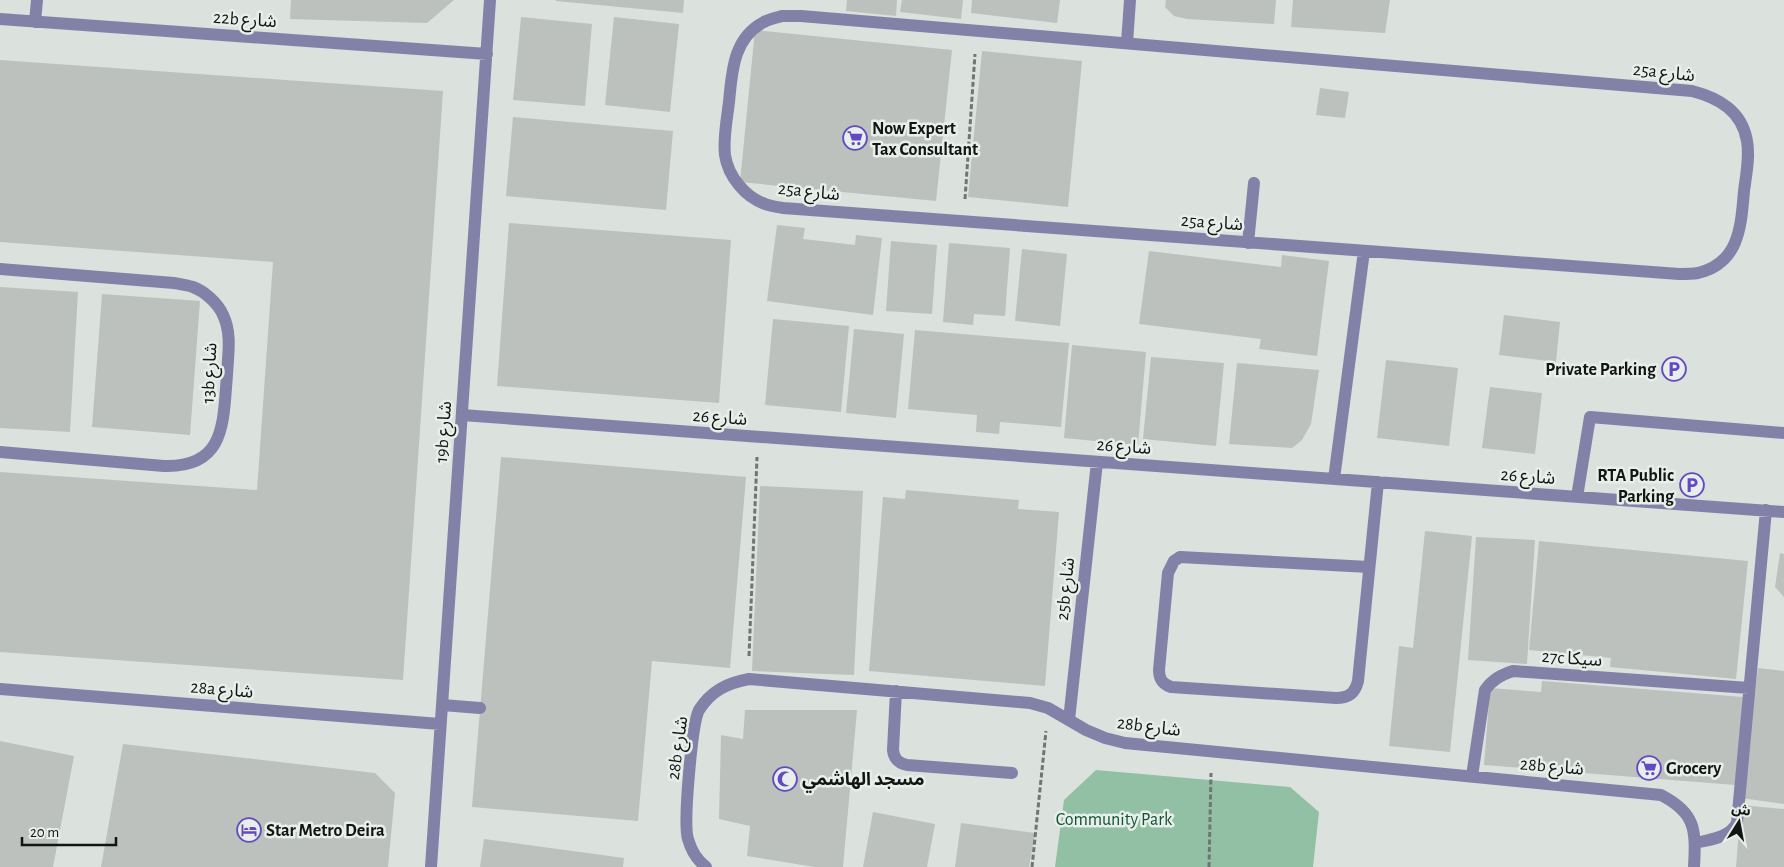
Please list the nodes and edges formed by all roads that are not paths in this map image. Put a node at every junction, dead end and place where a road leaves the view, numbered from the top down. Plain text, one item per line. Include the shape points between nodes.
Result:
1 (37, 0) edge
2 (490, 0) edge
3 (1130, 0) edge
4 (0, 19) edge
5 (35, 22) junction
6 (1127, 43) junction
7 (487, 54) junction
8 (1254, 183) dead end
9 (1248, 242) junction
10 (1364, 251) junction
11 (0, 269) edge
12 (462, 415) junction
13 (1784, 433) edge
14 (0, 452) edge
15 (1097, 462) junction
16 (1334, 479) junction
17 (1378, 482) junction
18 (1577, 497) junction
19 (1766, 510) junction
20 (1784, 512) edge
21 (1369, 567) junction
22 (1750, 688) junction
23 (0, 689) edge
24 (896, 691) junction
25 (442, 704) junction
26 (480, 708) dead end
27 (1068, 720) junction
28 (440, 724) junction
29 (1012, 773) dead end
30 (1472, 776) junction
31 (1696, 843) junction
32 (431, 867) edge
33 (706, 867) edge
34 (1694, 867) edge

1 - 5 street
2 - 7 street, 19b شارع
3 - 6 street
4 - 5 street, 22b شارع
5 - 7 street, 22b شارع
6 - 9 street, 25a شارع via 782,16 763,22 748,34 738,50 733,68 725,157 732,176 746,193 763,203 783,208
6 - 10 street, 25a شارع via 1692,91 1711,96 1728,107 1740,123 1747,141 1748,161 1738,237 1729,254 1716,266 1698,273
7 - 12 street, 19b شارع
8 - 9 street
9 - 10 street, 25a شارع
10 - 16 street
11 - 14 street, 13b شارع via 194,287 211,298 223,314 228,333 223,423 218,439 196,462 164,466
12 - 15 street, شارع 26
12 - 25 street, 19b شارع
13 - 18 street via 1590,417
15 - 16 street, شارع 26
15 - 27 street, 25b شارع
16 - 17 street, شارع 26
17 - 18 street, شارع 26
17 - 21 street
18 - 19 street, شارع 26
19 - 20 street, شارع 26
19 - 22 street
21 - 21 street via 1358,681 1351,695 1336,698 1171,687 1161,681 1159,670 1168,573 1180,557
22 - 30 street, 27c سيكا via 1513,672 1500,676 1485,690
22 - 31 street via 1737,823 1729,834
23 - 28 street, 28a شارع
24 - 27 street, 28b شارع via 1030,703 1048,708
24 - 29 street via 893,750 897,761 907,765
24 - 33 street, 28b شارع via 748,679 720,688 708,698 698,712 694,728 686,821 693,853
25 - 26 street
25 - 28 street, 19b شارع
27 - 30 street, 28b شارع via 1105,738 1125,743
28 - 32 street, 19b شارع
30 - 31 street, 28b شارع via 1661,795 1675,802 1686,814
31 - 34 street, 28b شارع

